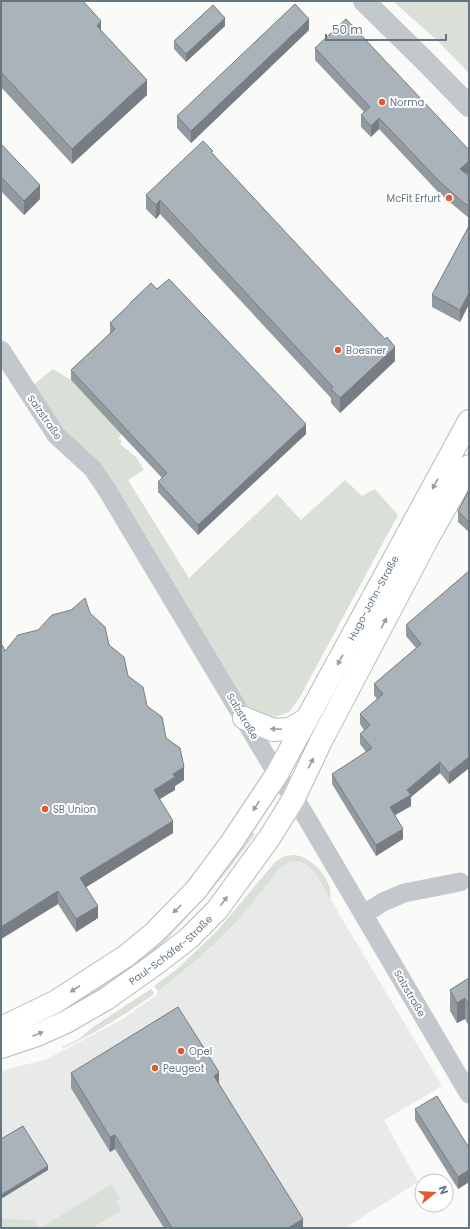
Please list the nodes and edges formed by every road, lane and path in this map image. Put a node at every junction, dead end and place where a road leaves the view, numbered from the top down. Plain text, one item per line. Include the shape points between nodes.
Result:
1 (364, 1) edge
2 (469, 106) edge
3 (1, 350) edge
4 (469, 421) edge
5 (469, 466) edge
6 (244, 718) junction
7 (307, 719) junction
8 (277, 774) junction
9 (294, 798) junction
10 (460, 882) dead end
11 (364, 914) junction
12 (1, 1028) edge
13 (1, 1048) edge
14 (469, 1094) edge

1 - 2 street
3 - 6 street, Salzstraße via 56,435 93,469 107,490
4 -> 7 main road, Hugo-John-Straße
9 -> 5 main road, Hugo-John-Straße via 332,720
7 -> 6 main road via 290,729 273,730
6 - 8 street, Salzstraße
7 - 8 main road, Hugo-John-Straße
8 - 9 street, Salzstraße
8 -> 12 main road via 231,844 196,890 154,932 126,956 55,1002
9 - 11 street, Salzstraße
13 -> 9 main road, Paul-Schäfer-Straße via 66,1022 106,999 188,939 217,910 270,837
10 - 11 street via 404,893
11 - 14 street, Salzstraße

